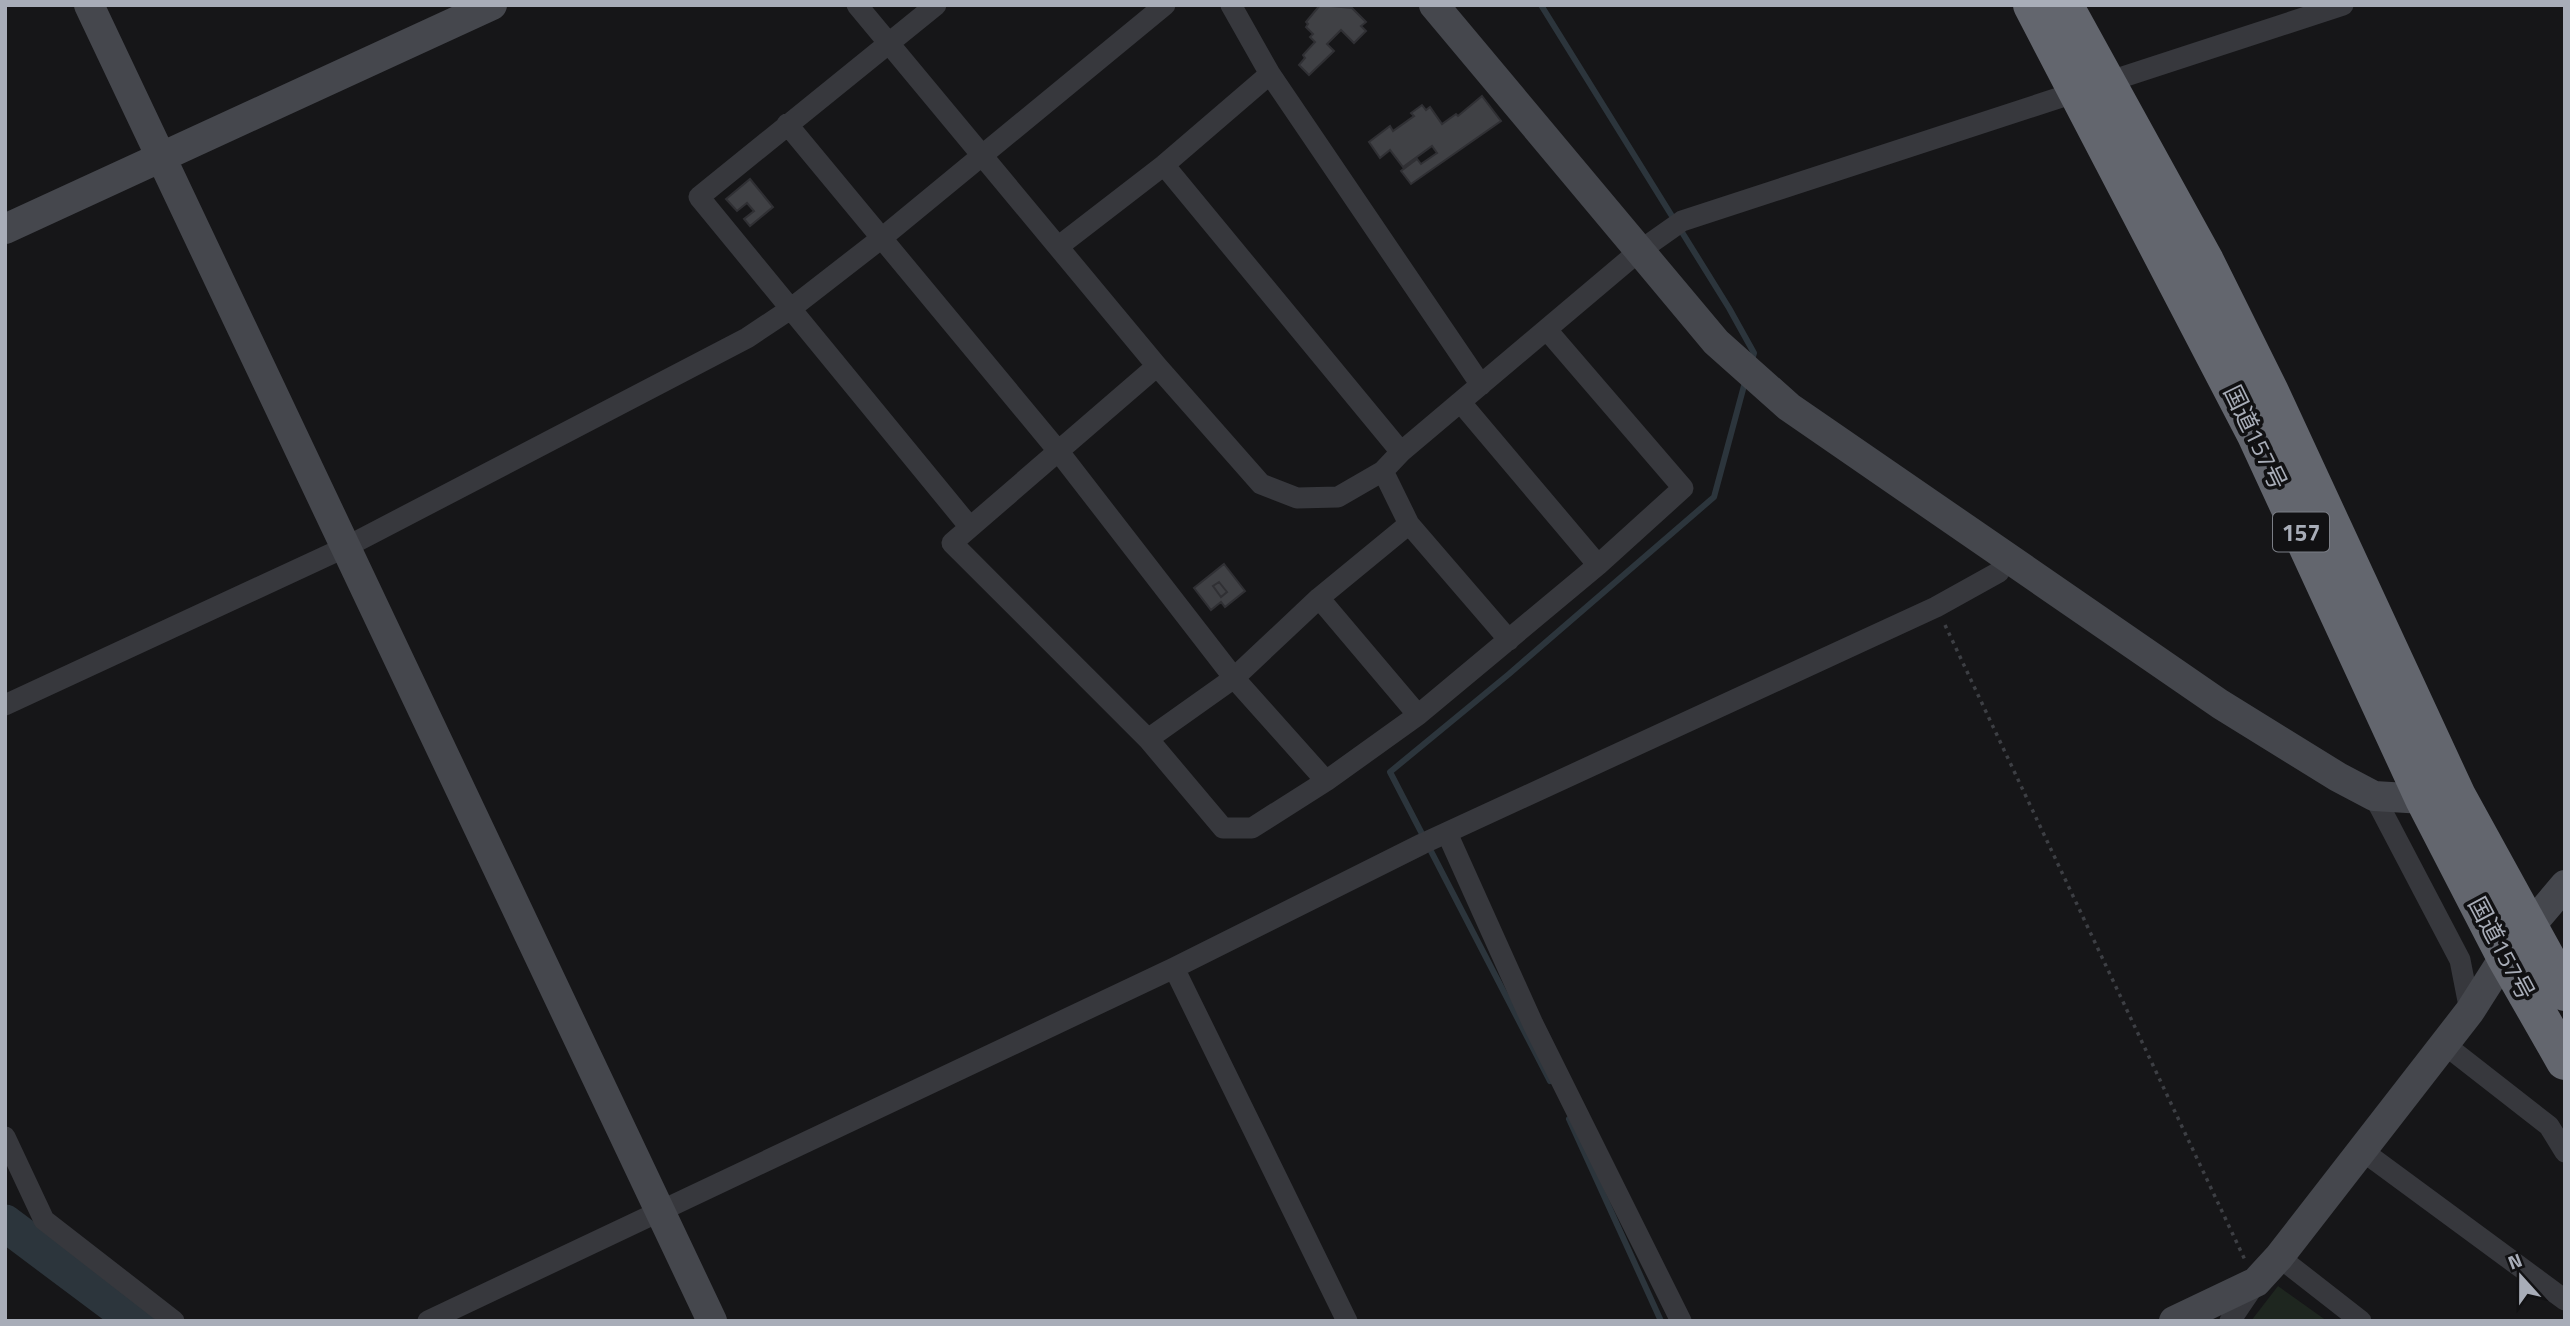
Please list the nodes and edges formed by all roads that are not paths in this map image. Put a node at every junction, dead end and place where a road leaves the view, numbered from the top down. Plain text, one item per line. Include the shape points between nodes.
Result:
1 (89, 5) edge
2 (492, 5) edge
3 (857, 5) edge
4 (936, 5) edge
5 (1165, 5) edge
6 (1231, 5) edge
7 (1434, 5) edge
8 (2032, 5) edge
9 (2064, 5) edge
10 (2343, 5) edge
11 (888, 45) junction
12 (1270, 74) junction
13 (2092, 86) junction
14 (787, 124) junction
15 (982, 152) junction
16 (162, 158) junction
17 (1164, 165) junction
18 (5, 229) edge
19 (883, 237) junction
20 (1059, 246) junction
21 (1638, 252) junction
22 (789, 310) junction
23 (1547, 330) junction
24 (1157, 366) junction
25 (1481, 385) junction
26 (1462, 404) junction
27 (1059, 452) junction
28 (1401, 452) junction
29 (1383, 471) junction
30 (1409, 524) junction
31 (970, 526) junction
32 (348, 546) junction
33 (2006, 555) junction
34 (1598, 565) junction
35 (1319, 598) junction
36 (1509, 640) junction
37 (1234, 678) junction
38 (5, 705) edge
39 (1418, 715) junction
40 (1148, 739) junction
41 (1326, 781) junction
42 (2374, 796) junction
43 (2424, 799) junction
44 (1433, 839) junction
45 (2565, 886) edge
46 (2530, 927) junction
47 (2505, 956) junction
48 (1174, 968) junction
49 (2565, 992) edge
50 (2470, 1010) junction
51 (2444, 1044) junction
52 (2565, 1061) edge
53 (5, 1137) edge
54 (2360, 1149) junction
55 (2565, 1152) edge
56 (660, 1209) junction
57 (2279, 1257) junction
58 (2256, 1282) junction
59 (2565, 1300) edge
60 (174, 1321) edge
61 (428, 1321) edge
62 (712, 1321) edge
63 (1347, 1321) edge
64 (1681, 1321) edge
65 (2174, 1321) edge
66 (2230, 1321) edge
67 (2361, 1321) edge

1 - 16 street
2 - 16 street
3 - 11 street
4 - 11 street
5 - 15 street
6 - 12 street
7 - 21 street
8 - 13 highway, 国道157号 / 157
9 - 13 highway, 国道157号 / 157
10 - 13 street
11 - 14 street
11 - 15 street
12 - 17 street
12 - 25 street
13 - 21 street via 1676,225
13 - 43 highway, 国道157号 / 157
13 - 46 highway, 国道157号 / 157 via 2139,137 2253,356 2457,796
14 - 19 street
14 - 22 street via 699,198
15 - 19 street
15 - 20 street
16 - 18 street
16 - 32 street
17 - 20 street
17 - 28 street
19 - 22 street
19 - 27 street
20 - 24 street
21 - 23 street
21 - 33 street via 1716,342 1789,407
22 - 31 street
22 - 32 street via 747,338
23 - 25 street
23 - 34 street via 1683,488
24 - 27 street
24 - 29 street via 1261,484 1297,498 1338,497
25 - 26 street
26 - 28 street
26 - 34 street
27 - 31 street
27 - 37 street
28 - 29 street
29 - 30 street
30 - 35 street
30 - 36 street
31 - 40 street via 952,543
32 - 38 street
32 - 56 street
33 - 42 street via 2220,704
33 - 44 street via 1999,572 1936,607
34 - 36 street
35 - 37 street
35 - 39 street
36 - 39 street
37 - 40 street
37 - 41 street
39 - 41 street
40 - 41 street via 1223,828 1252,828
42 - 43 street
42 - 50 street via 2460,960
43 - 47 highway, 国道157号 / 157
44 - 48 street
44 - 64 street via 1533,1024
45 - 46 street
46 - 47 street
46 - 49 highway, 国道157号 / 157
47 - 50 street
47 - 52 highway, 国道157号 / 157
48 - 56 street
48 - 63 street
50 - 51 street
51 - 54 street
51 - 55 street via 2549,1126
53 - 60 street via 44,1220
54 - 57 street
54 - 59 street
56 - 61 street
56 - 62 street
57 - 58 street
57 - 67 street
58 - 65 street
58 - 66 street

